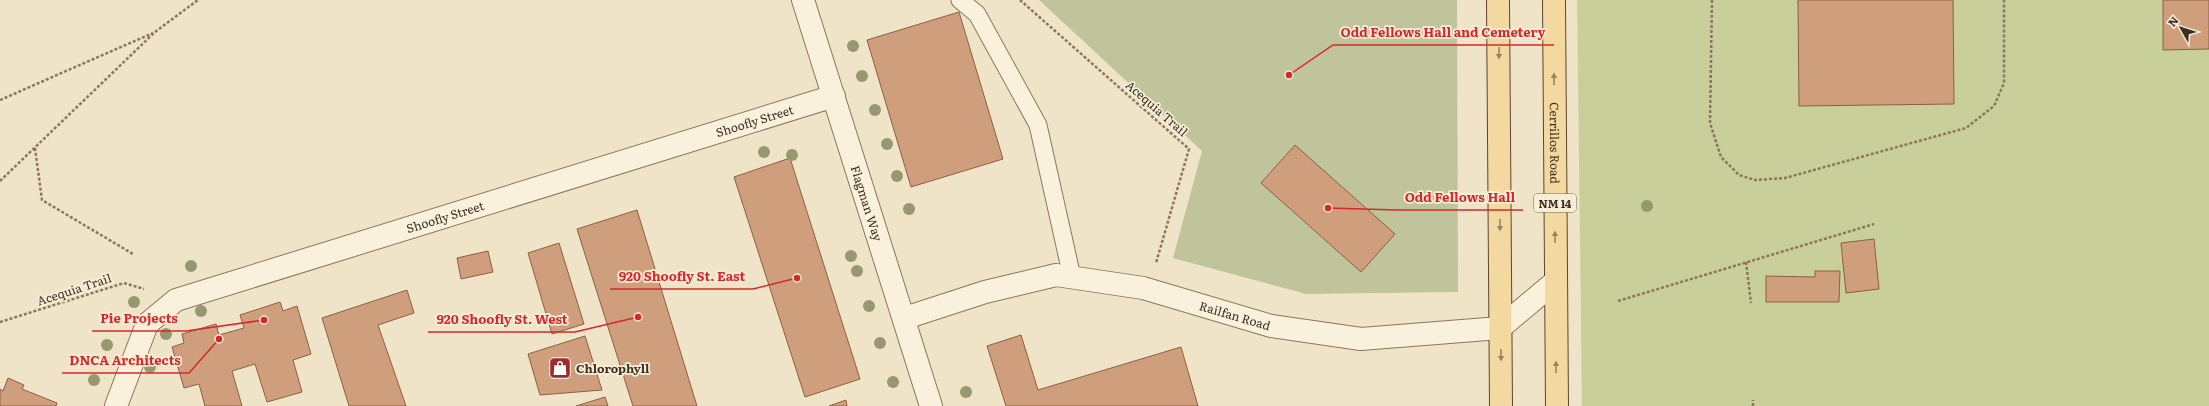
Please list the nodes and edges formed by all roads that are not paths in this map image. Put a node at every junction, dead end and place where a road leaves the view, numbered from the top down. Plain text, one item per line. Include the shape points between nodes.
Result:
1 (803, 0) edge
2 (960, 0) edge
3 (1498, 0) edge
4 (1554, 0) edge
5 (834, 96) junction
6 (1072, 277) junction
7 (1556, 281) junction
8 (905, 318) junction
9 (1500, 328) junction
10 (116, 406) edge
11 (931, 406) edge
12 (1501, 406) edge
13 (1556, 406) edge

1 - 5 street, Flagman Way
2 - 6 lane via 978,14 1038,125
3 -> 9 main road
7 -> 4 main road, Cerrillos Road / NM 14
5 - 8 street, Flagman Way
5 - 10 street, Shoofly Street via 176,300 147,324
6 - 8 street, Railfan Road via 1056,274 985,292
6 - 9 street, Railfan Road via 1143,288 1271,326 1361,339
7 - 9 street
13 -> 7 main road, Cerrillos Road / NM 14
8 - 11 street, Flagman Way
9 -> 12 main road

